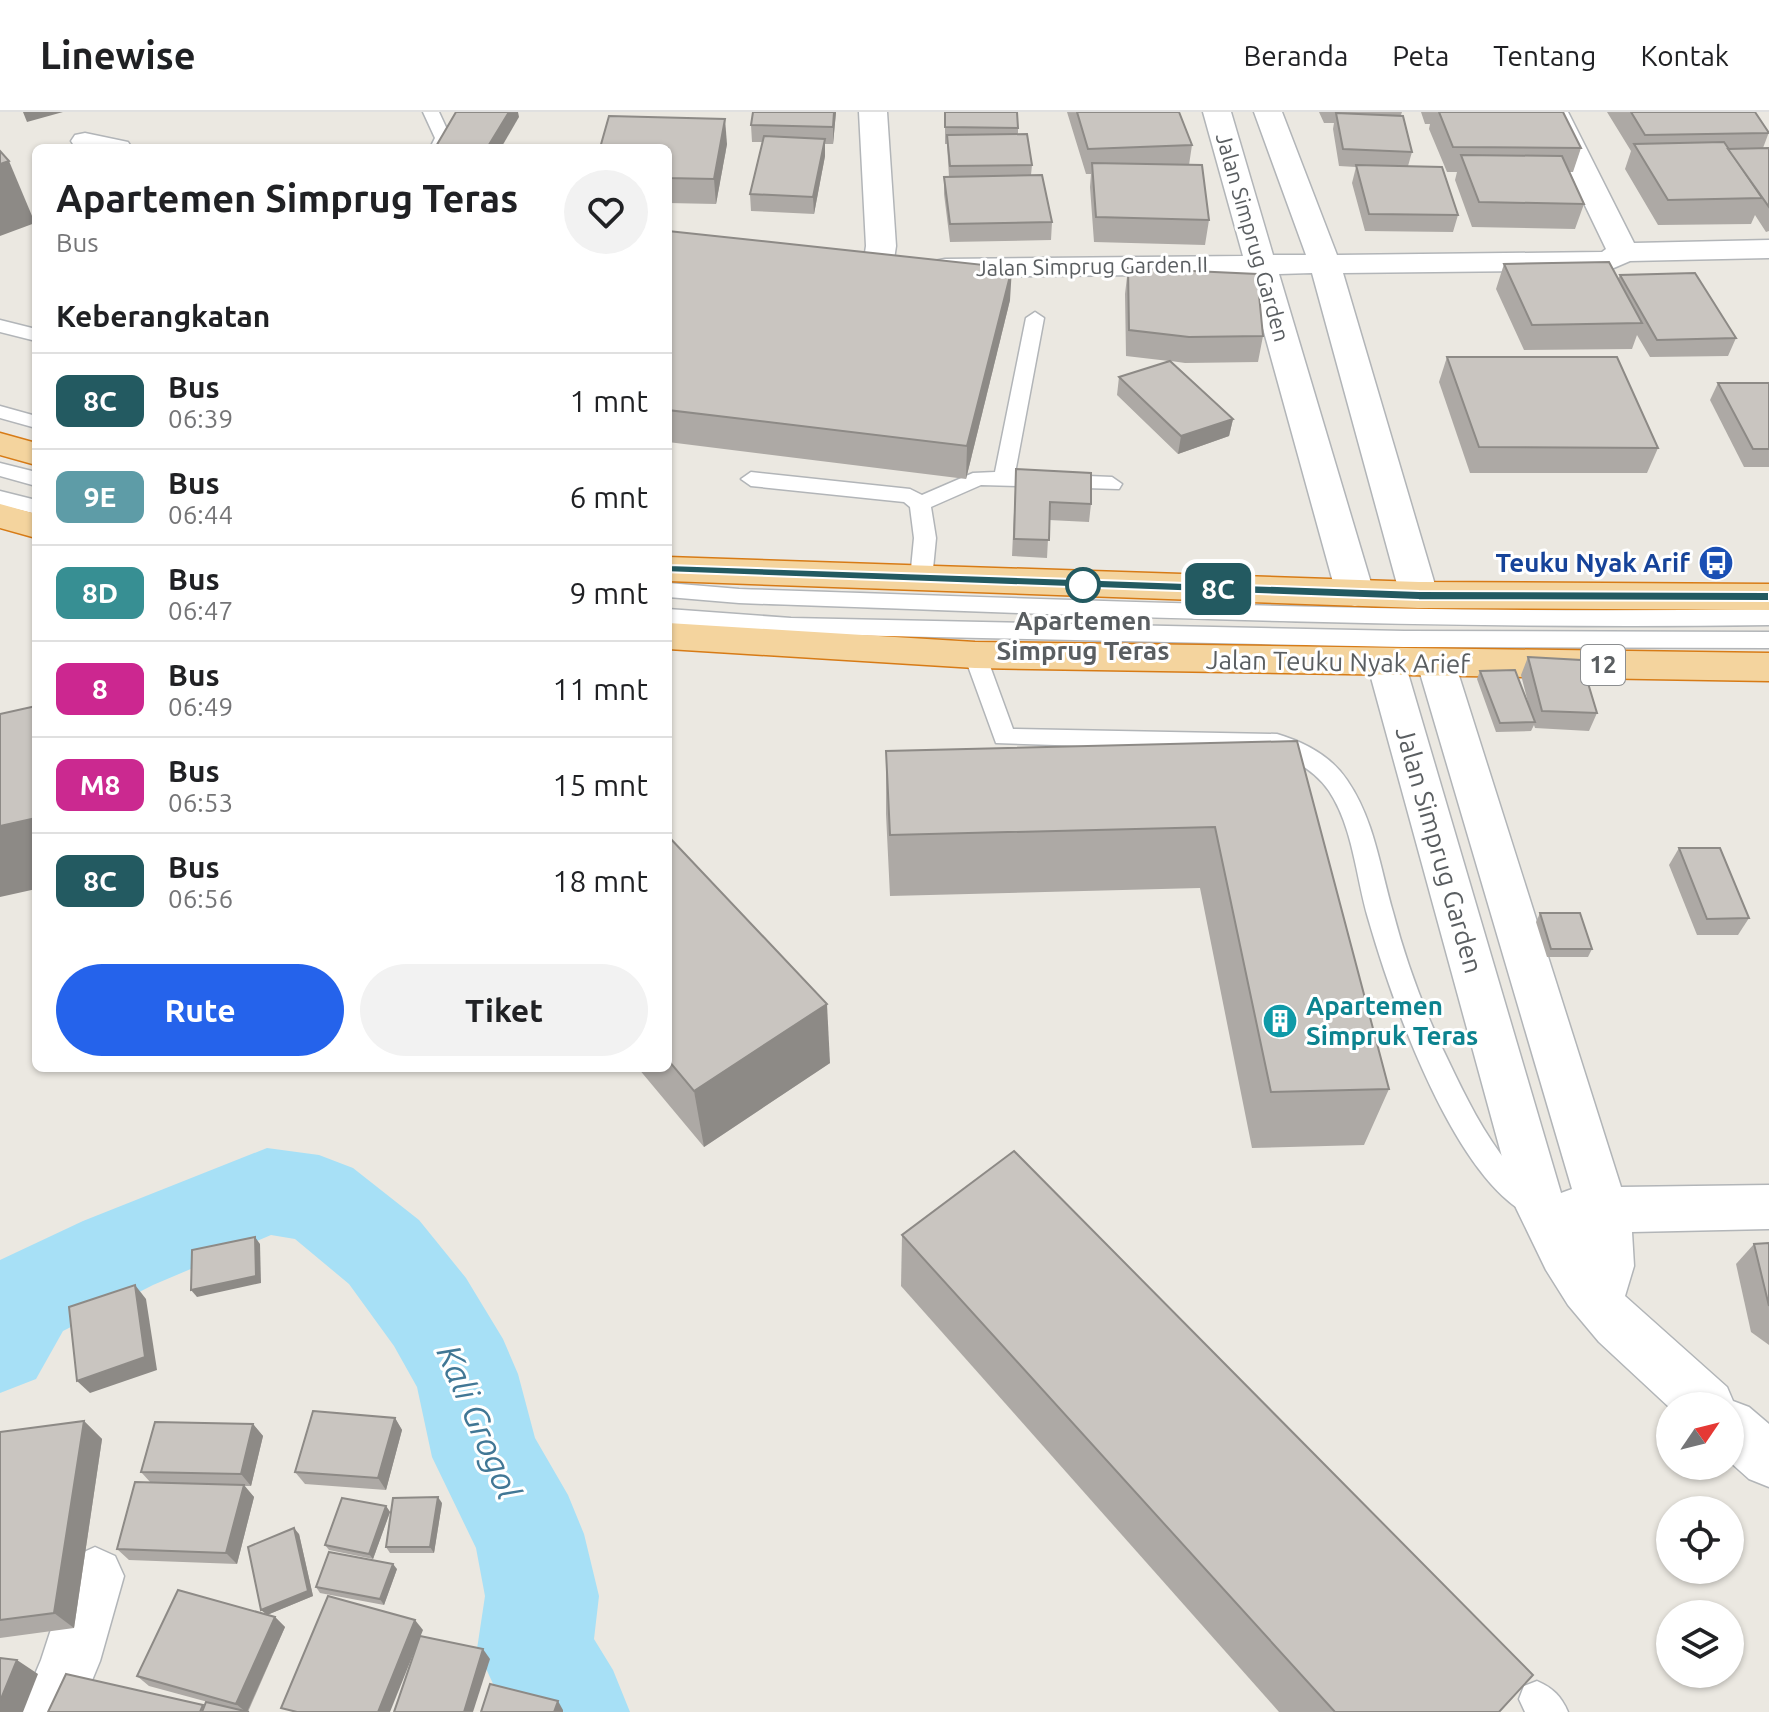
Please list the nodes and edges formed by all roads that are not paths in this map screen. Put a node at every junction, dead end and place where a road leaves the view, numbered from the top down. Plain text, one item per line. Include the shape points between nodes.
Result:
1 (431, 112) edge
2 (873, 112) edge
3 (1217, 112) edge
4 (1268, 112) edge
5 (1554, 112) edge
6 (85, 141) dead end
7 (99, 144) edge
8 (440, 144) edge
9 (1769, 249) edge
10 (1623, 252) junction
11 (1262, 264) junction
12 (1325, 264) junction
13 (1035, 318) dead end
14 (0, 326) edge
15 (32, 334) edge
16 (0, 412) edge
17 (32, 421) edge
18 (0, 444) edge
19 (32, 453) edge
20 (0, 469) edge
21 (1004, 477) junction
22 (32, 478) edge
23 (751, 479) dead end
24 (1112, 484) dead end
25 (0, 498) edge
26 (920, 504) junction
27 (32, 506) edge
28 (0, 516) edge
29 (32, 525) edge
30 (672, 573) edge
31 (672, 574) edge
32 (921, 579) junction
33 (1355, 593) junction
34 (1419, 595) junction
35 (1769, 597) edge
36 (672, 617) edge
37 (1769, 617) edge
38 (672, 636) edge
39 (1769, 640) edge
40 (975, 655) junction
41 (1386, 663) junction
42 (1436, 663) junction
43 (1769, 667) edge
44 (1769, 1207) edge
45 (1541, 1208) junction
46 (1604, 1211) junction
47 (1598, 1300) junction
48 (1692, 1392) edge
49 (1744, 1438) edge
50 (1769, 1460) edge
51 (95, 1576) dead end
52 (49, 1712) edge

1 - 8 lane via 443,138
2 - 11 street, Jalan Simprug Garden II via 885,266
3 - 11 street, Jalan Simprug Garden
4 - 12 street, Jalan Simprug Garden
5 - 10 street
6 - 7 street
9 - 10 street
10 - 12 street via 1609,261
11 - 12 street, Jalan Simprug Garden II
11 - 33 street, Jalan Simprug Garden
12 - 34 street, Jalan Simprug Garden
13 - 21 lane
14 - 15 lane
16 - 17 lane
18 - 19 highway
20 - 22 lane
21 - 24 lane
21 - 26 lane via 958,485
23 - 26 lane via 894,492
25 - 27 lane
26 - 32 lane via 925,538
28 - 29 highway
30 - 32 highway
31 - 37 lane via 739,596 1091,610 1580,620
32 - 33 highway
33 - 34 highway
34 - 35 highway
36 - 39 lane via 791,626
38 - 40 highway, Jalan Teuku Nyak Arief / 12
40 - 41 highway, Jalan Teuku Nyak Arief / 12
40 - 45 lane via 1004,737 1277,743 1302,752 1323,769 1340,788 1355,821 1386,934 1440,1073 1496,1171
41 - 42 highway, Jalan Teuku Nyak Arief / 12
41 - 45 street, Jalan Simprug Garden
42 - 43 highway, Jalan Teuku Nyak Arief / 12
42 - 46 street, Jalan Simprug Garden
44 - 46 street
45 - 46 street
45 - 47 street, Jalan Simprug Garden via 1574,1271
46 - 47 street, Jalan Simprug Garden via 1612,1255
47 - 48 street, Jalan Simprug Garden
49 - 50 street
51 - 52 street

